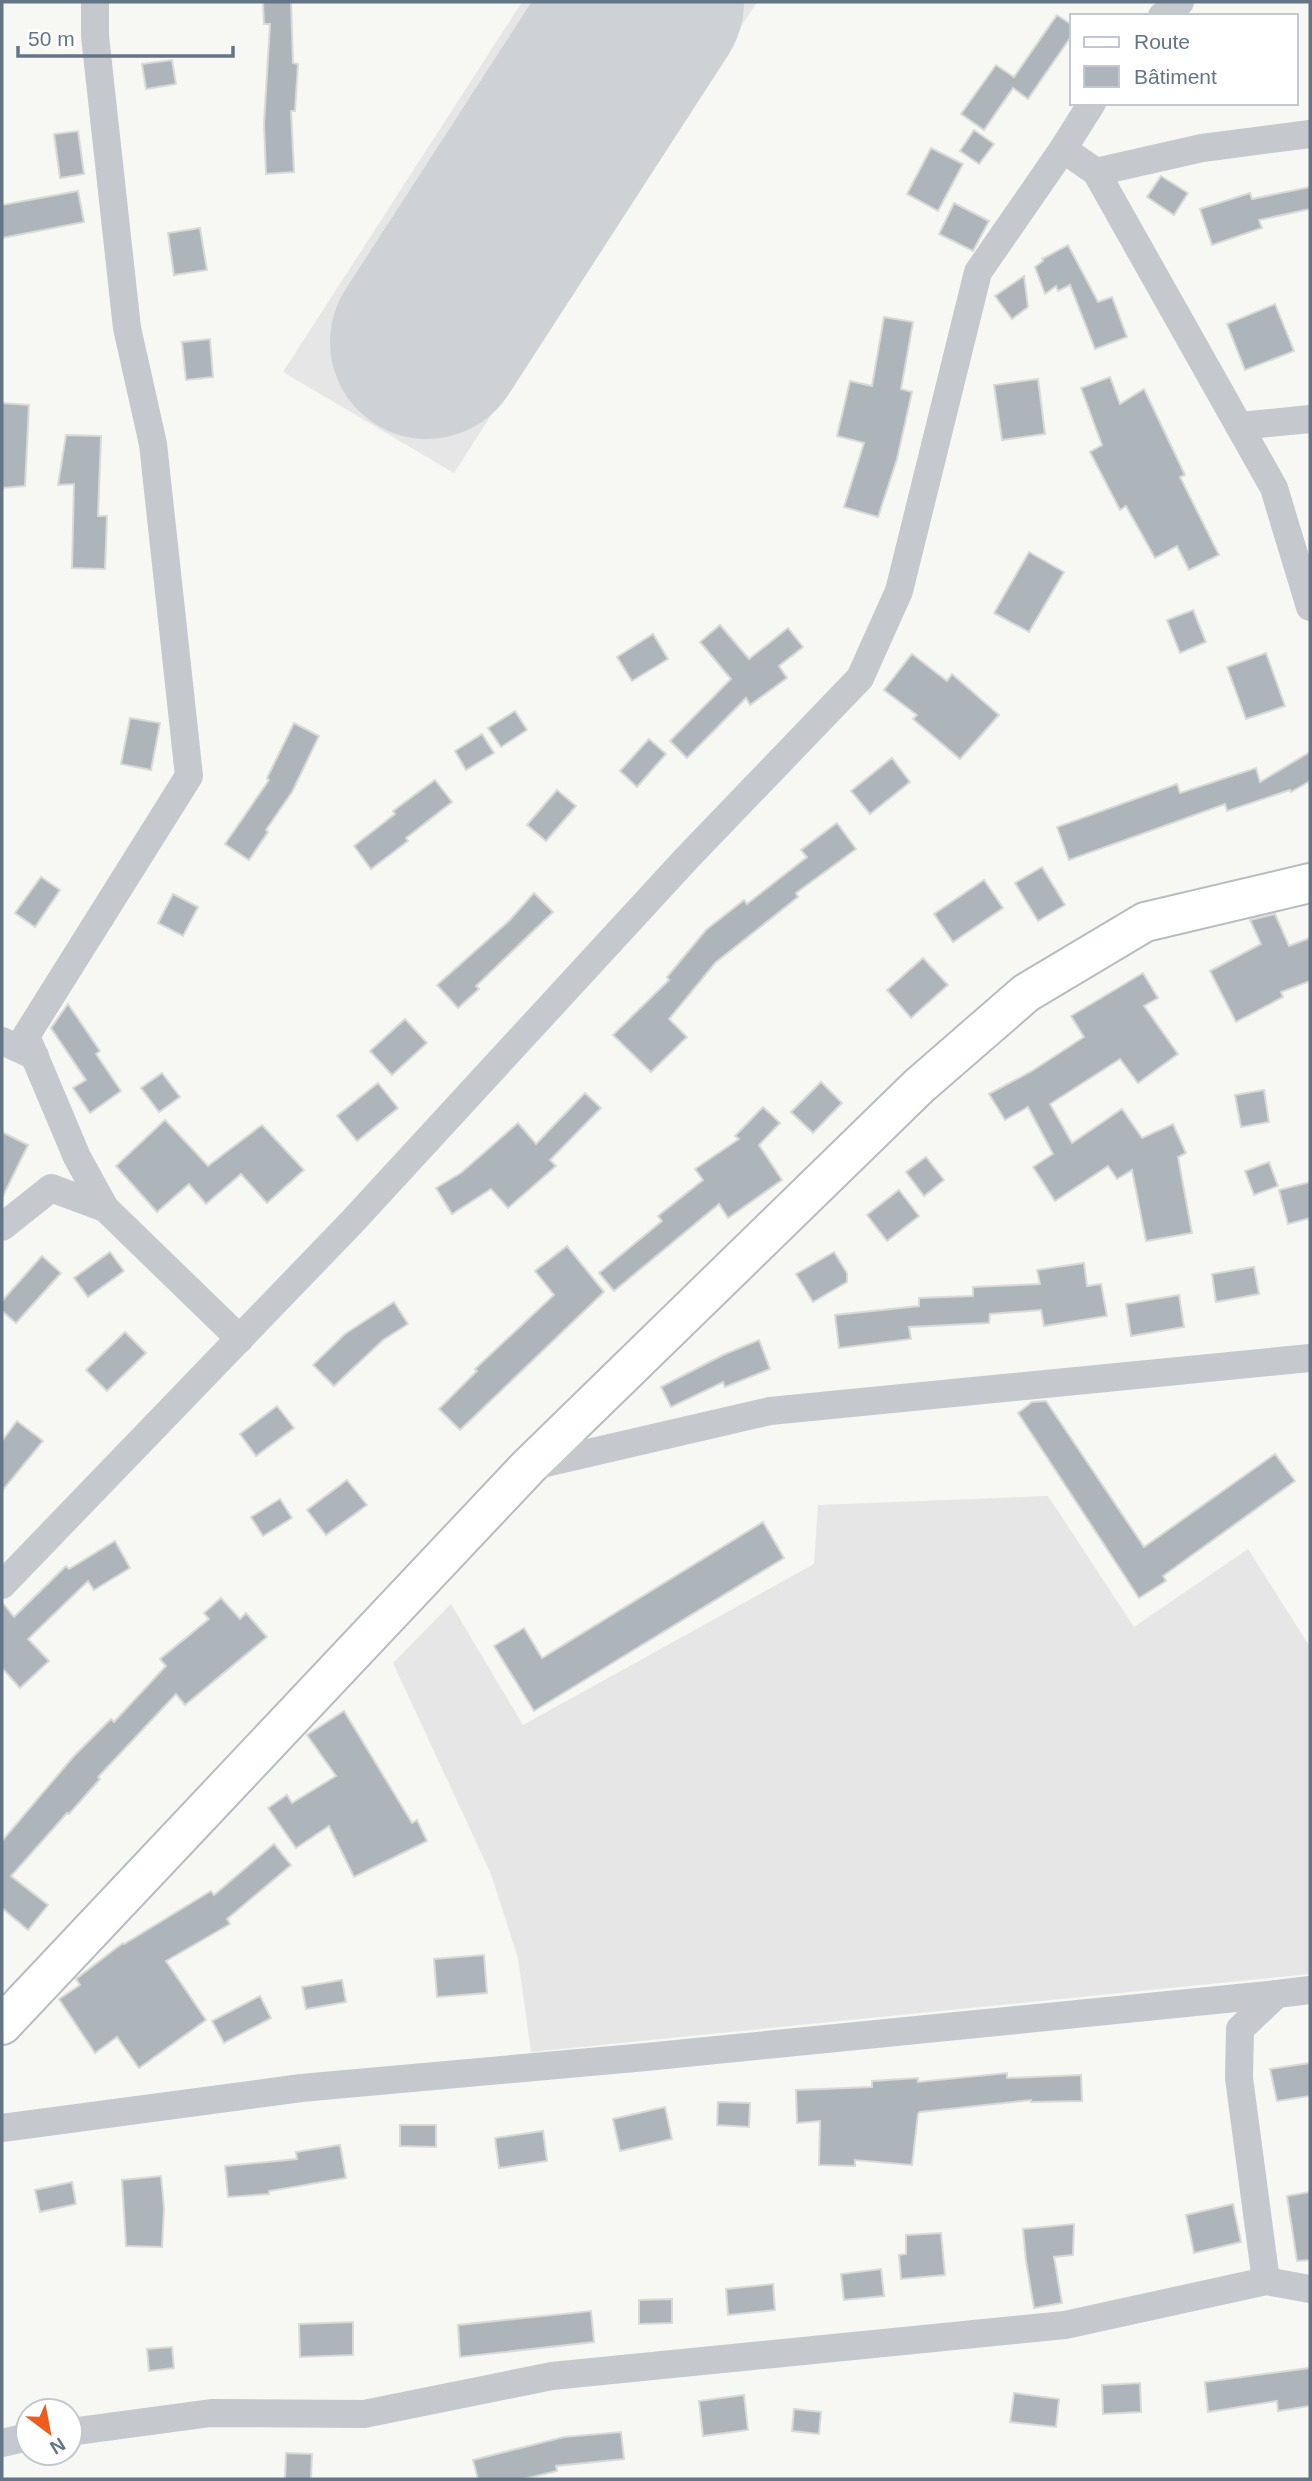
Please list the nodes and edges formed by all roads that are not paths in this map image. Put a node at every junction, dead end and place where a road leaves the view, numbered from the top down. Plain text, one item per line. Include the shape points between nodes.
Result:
1 (95, 2) edge
2 (1180, 2) edge
3 (1165, 14) edge
4 (1091, 105) edge
5 (1310, 134) edge
6 (1063, 149) junction
7 (1096, 172) junction
8 (1310, 419) edge
9 (1240, 426) junction
10 (1310, 607) edge
11 (1310, 883) edge
12 (2, 1041) edge
13 (34, 1056) junction
14 (105, 1208) junction
15 (2, 1227) edge
16 (240, 1339) junction
17 (1310, 1358) edge
18 (528, 1467) junction
19 (2, 1586) edge
20 (1310, 1990) edge
21 (1278, 1994) junction
22 (2, 2025) edge
23 (2, 2128) edge
24 (1266, 2281) junction
25 (1310, 2289) edge
26 (84, 2430) edge

1 - 13 street via 127,328 153,444 189,776 26,1036
2 - 3 street
4 - 6 street
5 - 7 street via 1202,148
6 - 7 street
6 - 16 street via 978,272 899,591 860,678
7 - 9 street
8 - 9 street
9 - 10 street via 1274,488
11 - 18 main road via 1145,922 1026,993 919,1086
12 - 13 street
13 - 14 street via 77,1157
14 - 15 street via 51,1188
14 - 16 street
16 - 19 street
17 - 18 street via 770,1411
18 - 22 main road
20 - 21 street
21 - 23 street via 301,2088
21 - 24 street via 1240,2029 1240,2078
24 - 25 street
24 - 26 street via 1065,2325 552,2376 364,2414 211,2413

